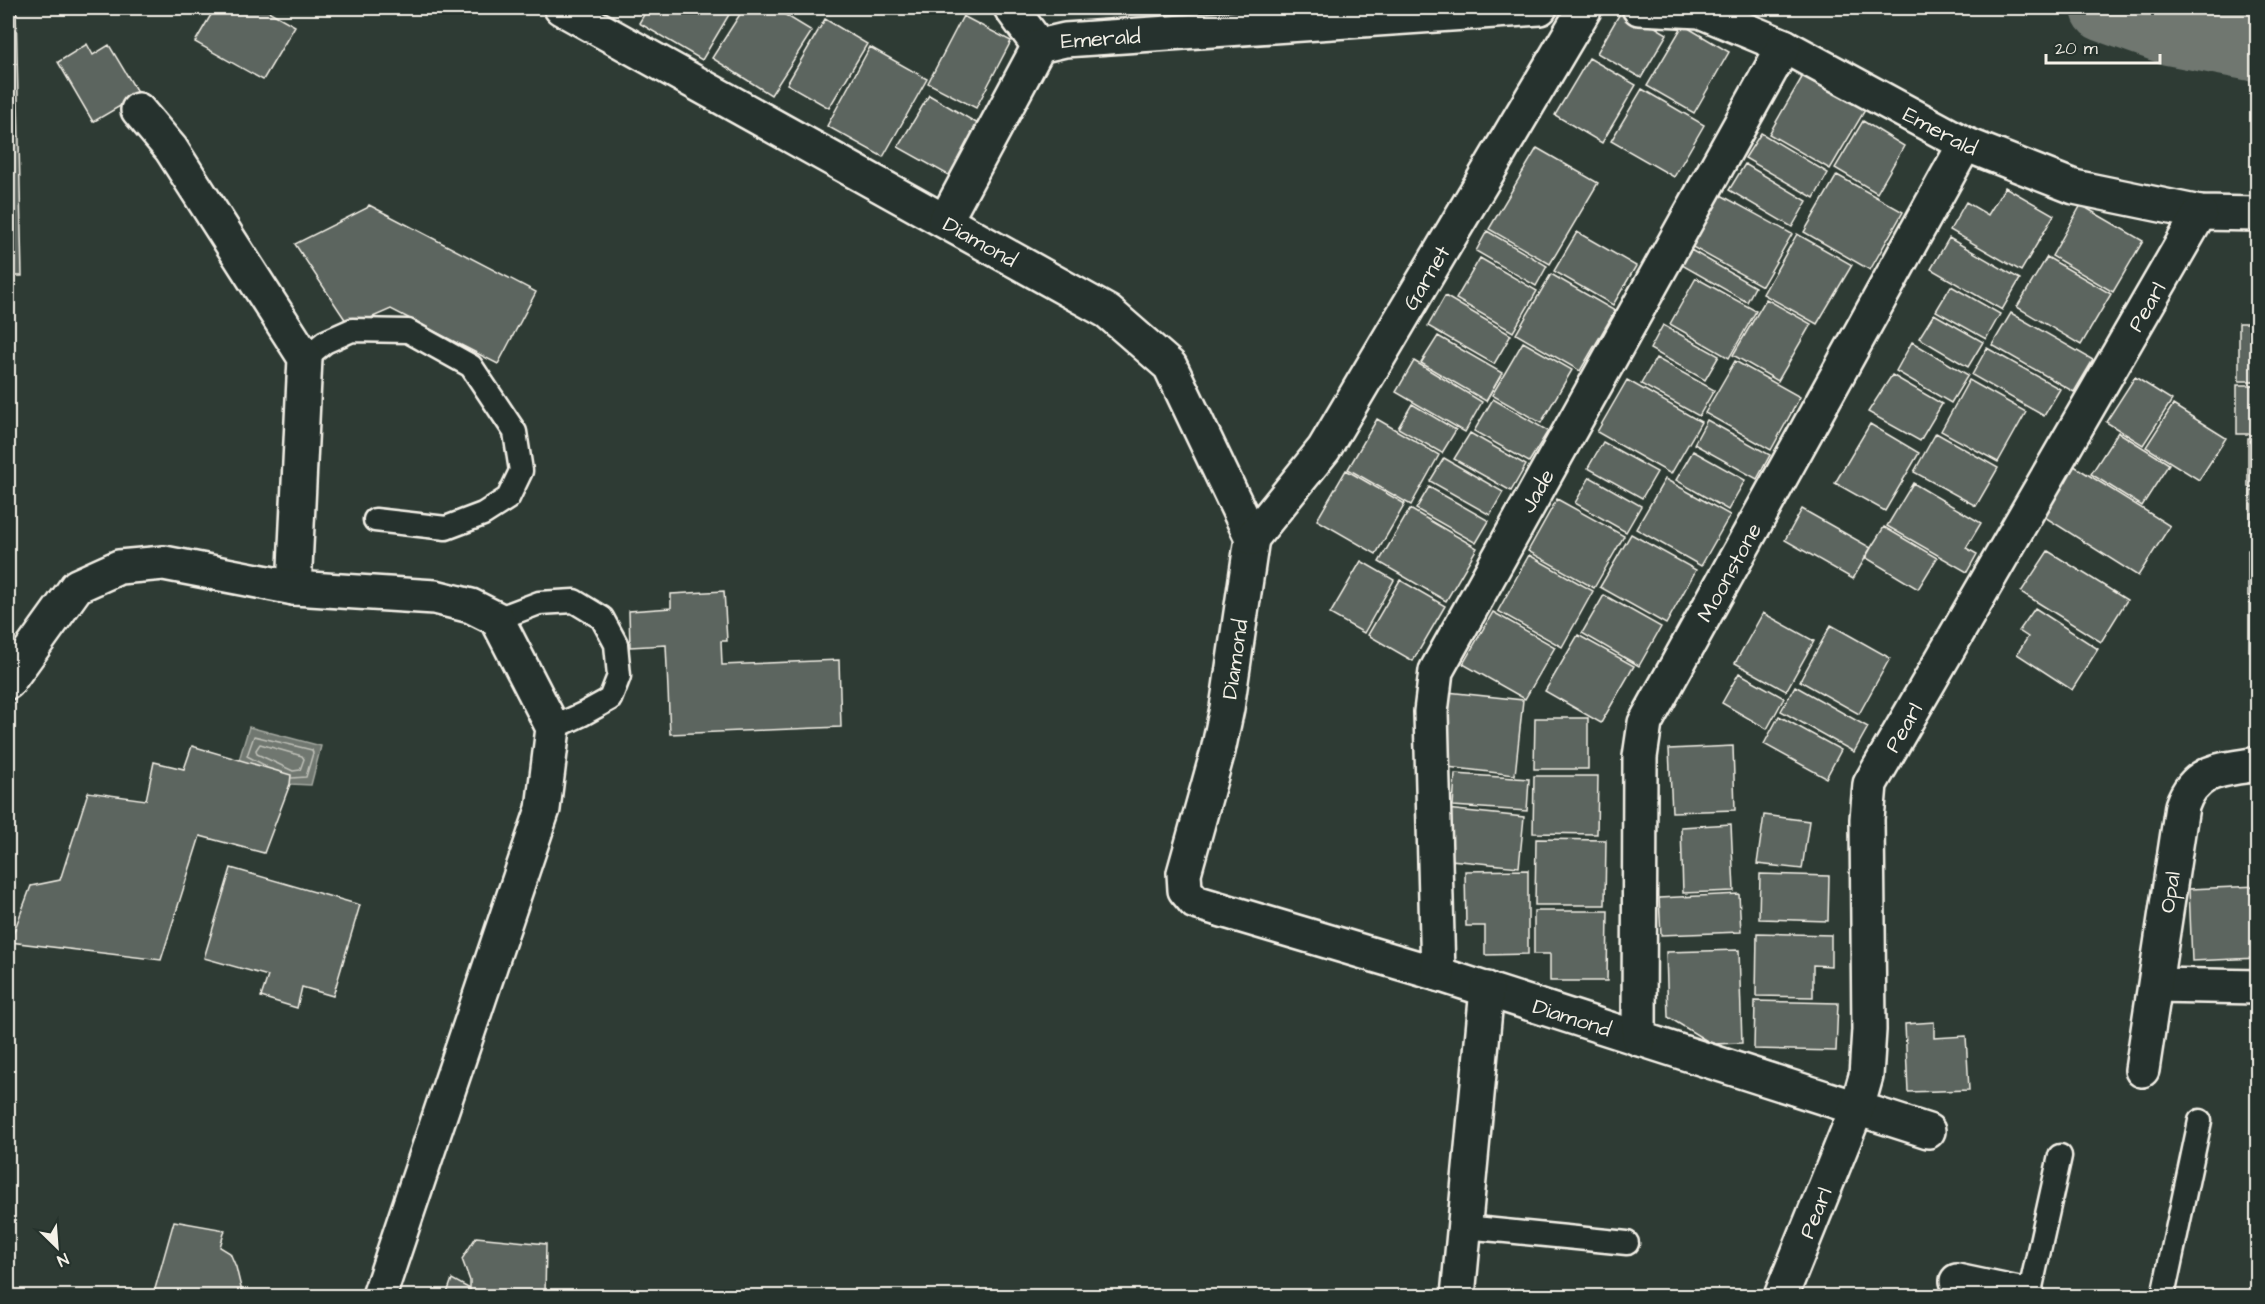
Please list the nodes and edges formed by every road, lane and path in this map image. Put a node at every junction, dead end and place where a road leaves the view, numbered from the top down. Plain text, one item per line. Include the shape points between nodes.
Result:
1 (561, 8) edge
2 (1011, 8) edge
3 (1539, 8) edge
4 (1585, 8) edge
5 (1639, 8) edge
6 (1039, 46) junction
7 (1784, 46) junction
8 (138, 110) dead end
9 (1965, 144) junction
10 (2200, 213) junction
11 (2258, 214) edge
12 (945, 221) junction
13 (305, 358) junction
14 (375, 520) dead end
15 (1252, 537) junction
16 (294, 588) junction
17 (497, 620) junction
18 (8, 682) edge
19 (553, 728) junction
20 (2258, 764) edge
21 (1438, 974) junction
22 (2156, 985) junction
23 (2258, 987) edge
24 (1486, 989) junction
25 (1638, 1039) junction
26 (2142, 1070) dead end
27 (1857, 1108) junction
28 (2199, 1121) dead end
29 (1928, 1131) dead end
30 (2060, 1156) dead end
31 (1465, 1227) junction
32 (1627, 1243) dead end
33 (1957, 1281) dead end
34 (379, 1296) edge
35 (1458, 1296) edge
36 (1781, 1296) edge
37 (2028, 1296) edge
38 (2163, 1296) edge

1 - 12 street, Diamond
2 - 6 street
3 - 6 street, Emerald via 1065,40
4 - 15 street, Garnet via 1324,449
5 - 7 street, Emerald via 1700,11
6 - 12 street, Emerald
7 - 9 street, Emerald
7 - 21 street, Jade via 1436,670 1431,712
8 - 13 street via 171,149
9 - 10 street, Emerald via 2074,187
9 - 25 street, Moonstone via 1645,723 1640,757
10 - 11 street, Emerald
10 - 27 street, Pearl via 1870,784 1869,1030 1866,1076
12 - 15 street, Diamond via 1108,312 1170,366
13 - 14 lane via 325,342 352,330 408,330 471,366 515,432 521,471 508,498 483,514 447,528
13 - 16 street
15 - 21 street, Diamond via 1227,708 1184,873 1185,890 1195,902
16 - 17 street via 435,597 471,606
16 - 18 street via 164,563 119,567 78,586
17 - 19 street
17 - 19 lane via 539,603 574,601 602,618 615,644 619,676 610,699
19 - 34 street via 543,809
20 - 22 street, Opal via 2214,772 2193,784 2186,794
21 - 24 street, Diamond
22 - 23 street
22 - 26 street, Opal
24 - 25 street, Diamond
24 - 31 street
25 - 27 street, Diamond
27 - 29 street, Diamond
27 - 36 street, Pearl
28 - 38 lane
30 - 37 lane
31 - 32 lane
31 - 35 street
33 - 37 street

